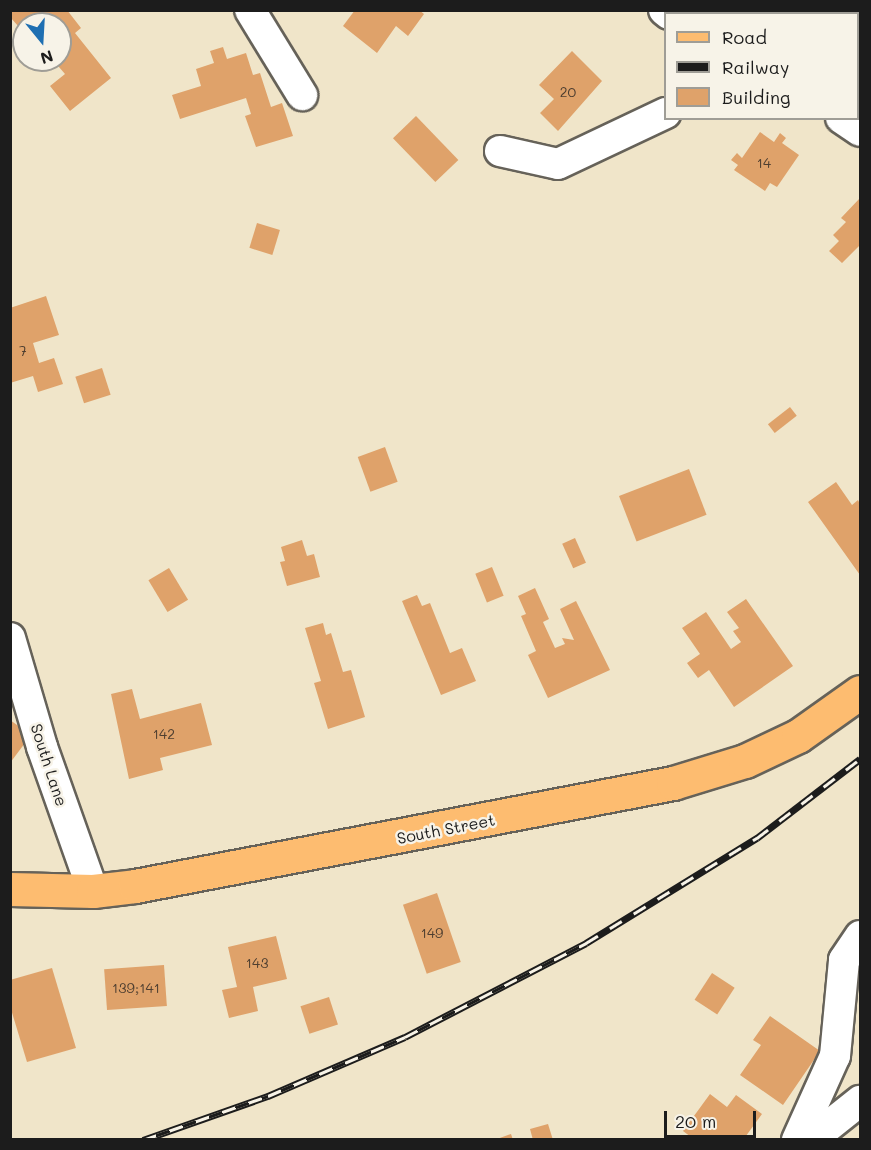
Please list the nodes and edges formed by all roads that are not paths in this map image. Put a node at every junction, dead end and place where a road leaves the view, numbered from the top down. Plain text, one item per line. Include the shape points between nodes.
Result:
1 (250, 10) edge
2 (302, 95) dead end
3 (664, 114) edge
4 (844, 120) edge
5 (861, 131) edge
6 (500, 151) dead end
7 (10, 638) edge
8 (861, 692) edge
9 (10, 889) edge
10 (93, 891) junction
11 (855, 956) edge
12 (861, 1101) edge
13 (797, 1140) edge
14 (811, 1140) edge

1 - 2 street
3 - 6 street via 558,164
4 - 5 street
7 - 10 street, South Lane via 42,747
8 - 10 main road, South Street via 798,736 745,761 673,783 332,851
9 - 10 main road, South Street
11 - 13 street via 835,1056
12 - 14 street

